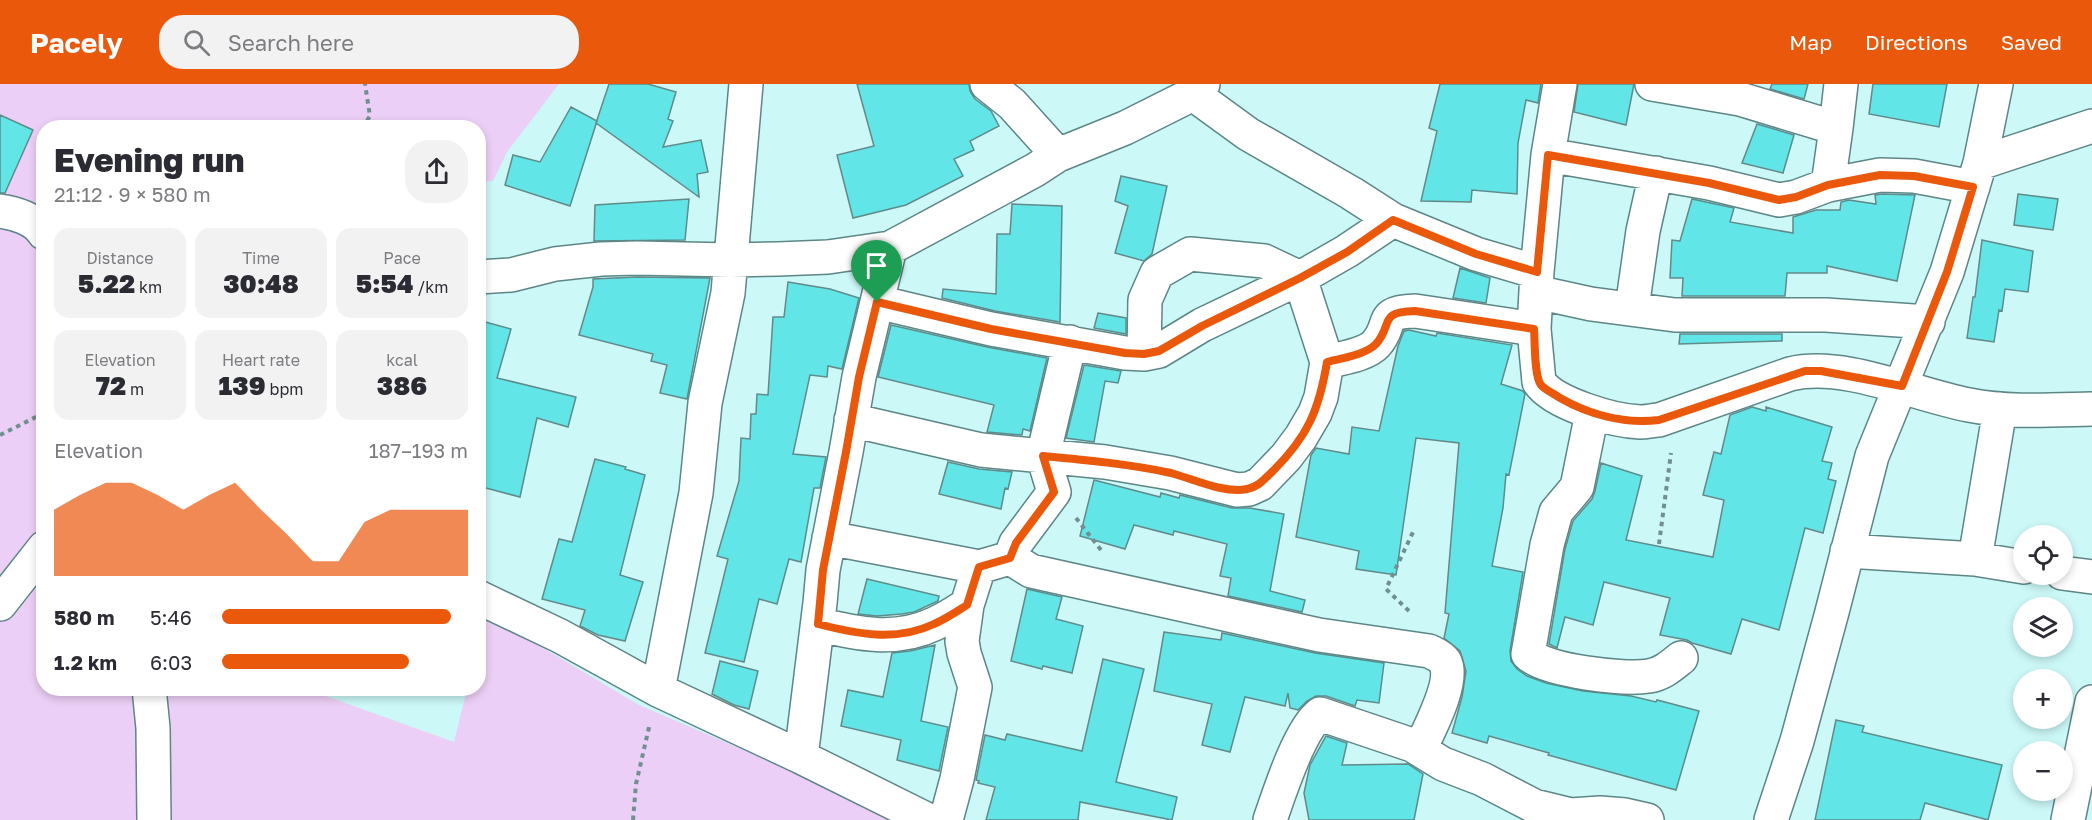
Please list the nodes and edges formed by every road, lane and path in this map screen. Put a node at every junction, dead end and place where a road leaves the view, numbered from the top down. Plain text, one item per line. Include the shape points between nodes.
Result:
1 (365, 84) edge
2 (987, 84) edge
3 (1560, 84) edge
4 (1652, 84) edge
5 (1841, 84) edge
6 (1996, 84) edge
7 (751, 86) edge
8 (1180, 92) edge
9 (367, 120) edge
10 (2092, 126) edge
11 (1836, 128) junction
12 (1058, 155) junction
13 (1548, 155) junction
14 (1656, 173) junction
15 (1976, 175) junction
16 (1828, 185) junction
17 (0, 211) edge
18 (1393, 220) junction
19 (36, 226) edge
20 (890, 248) junction
21 (730, 260) junction
22 (486, 277) edge
23 (1300, 278) junction
24 (1537, 282) junction
25 (877, 302) junction
26 (1632, 308) junction
27 (1928, 322) junction
28 (1534, 329) junction
29 (1070, 342) junction
30 (1144, 354) junction
31 (1327, 362) junction
32 (1902, 386) junction
33 (2092, 409) edge
34 (2000, 410) junction
35 (1592, 412) junction
36 (1676, 414) junction
37 (36, 416) edge
38 (851, 420) junction
39 (0, 435) edge
40 (1043, 456) junction
41 (1054, 492) junction
42 (1414, 530) dead end
43 (829, 538) junction
44 (1659, 544) dead end
45 (1847, 551) junction
46 (1108, 555) dead end
47 (36, 558) edge
48 (1975, 558) junction
49 (995, 562) junction
50 (2013, 565) edge
51 (2073, 574) edge
52 (2092, 577) edge
53 (486, 601) edge
54 (0, 604) edge
55 (967, 605) junction
56 (818, 624) junction
57 (1429, 651) junction
58 (1681, 658) dead end
59 (658, 690) junction
60 (150, 696) edge
61 (2092, 702) edge
62 (1420, 749) junction
63 (801, 757) junction
64 (1581, 817) edge
65 (154, 820) edge
66 (633, 820) edge
67 (928, 820) edge
68 (946, 820) edge
69 (1270, 820) edge
70 (1647, 820) edge
71 (1770, 820) edge
72 (2068, 820) edge

1 - 9 path
2 - 12 street via 1012,104
3 - 13 street
4 - 11 street via 1747,101
5 - 11 street
6 - 15 street
7 - 21 street
8 - 12 street via 1125,128
8 - 18 street
10 - 15 street
11 - 16 street
12 - 20 street
13 - 14 street
13 - 24 street
14 - 16 street via 1779,200
14 - 26 street
15 - 16 street via 1880,175
15 - 27 street
17 - 19 street via 15,213
18 - 23 street
18 - 24 street
20 - 21 street via 828,257
20 - 25 street
21 - 22 street via 601,260
21 - 59 street via 724,317 705,403 696,494
23 - 30 street via 1159,351
23 - 30 street via 1264,261 1190,254 1157,273 1145,300
23 - 31 street
24 - 26 street via 1591,304
24 - 28 street
25 - 29 street via 991,329
25 - 38 street
26 - 27 street via 1675,315 1826,315
27 - 32 street
28 - 31 street via 1402,311 1389,317 1374,345
28 - 35 street via 1542,385 1570,404
29 - 30 street
29 - 40 street
31 - 40 street via 1321,397 1302,437 1260,484 1249,489 1237,490 1105,462
32 - 34 street
32 - 36 street via 1805,371
32 - 45 street via 1872,456
33 - 34 street
34 - 48 street
35 - 36 street via 1641,422
35 - 58 street via 1577,487 1556,512 1547,545 1528,654 1539,662 1616,678 1660,673
36 - 44 path
37 - 39 path
38 - 40 street via 981,450
38 - 43 street
40 - 41 street
41 - 46 path
41 - 49 street via 1016,543
42 - 57 path via 1386,589 1418,620
43 - 49 street
43 - 56 street
45 - 48 street
45 - 71 street via 1797,741
47 - 54 street
48 - 50 street
49 - 55 street
49 - 57 street via 1319,635
51 - 52 street
53 - 59 street
55 - 56 street via 936,624 897,635
55 - 68 street via 962,641 975,687
56 - 63 street
57 - 62 street via 1440,656 1448,672
59 - 63 street
59 - 66 path via 636,784
60 - 65 street
61 - 72 street
62 - 64 street via 1443,764 1527,803
62 - 69 street via 1320,714 1299,745
63 - 67 street
64 - 70 street via 1600,813

